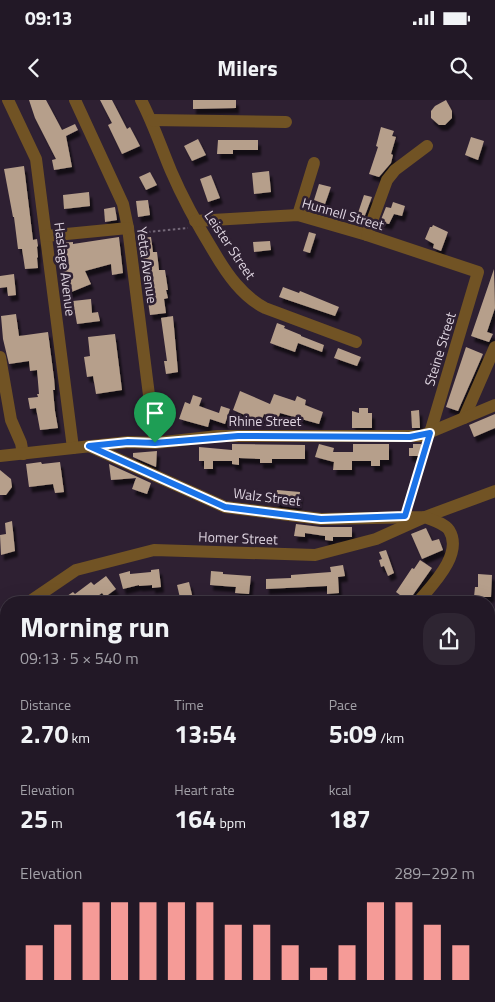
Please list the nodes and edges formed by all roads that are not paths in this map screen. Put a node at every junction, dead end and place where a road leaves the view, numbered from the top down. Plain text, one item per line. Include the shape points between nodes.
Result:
1 (8, 100) edge
2 (75, 100) edge
3 (141, 100) edge
4 (151, 120) junction
5 (286, 122) dead end
6 (427, 146) dead end
7 (314, 163) dead end
8 (298, 215) junction
9 (197, 224) junction
10 (128, 231) junction
11 (367, 235) junction
12 (46, 236) junction
13 (478, 272) joint
14 (356, 342) dead end
15 (495, 347) edge
16 (0, 357) edge
17 (495, 405) edge
18 (464, 418) junction
19 (430, 433) junction
20 (155, 443) junction
21 (89, 446) junction
22 (73, 448) junction
23 (23, 454) junction
24 (0, 456) edge
25 (495, 491) edge
26 (425, 517) junction
27 (38, 596) edge
28 (422, 596) edge

1 - 12 street, Haslage Avenue via 36,159
2 - 10 street, Yetta Avenue via 122,204
3 - 4 street, Leister Street
4 - 5 street
4 - 9 street, Leister Street
6 - 11 street via 387,180
7 - 8 street
8 - 9 street, Hunnell Street
8 - 11 street, Hunnell Street
9 - 14 street, Leister Street via 227,272 255,302
10 - 12 street
10 - 20 street, Yetta Avenue
11 - 13 street, Hunnell Street
12 - 22 street, Haslage Avenue
13 - 19 street, Steine Street
15 - 18 street
16 - 23 street via 12,420
17 - 18 street, Rhine Street
18 - 19 street, Rhine Street
19 - 20 street, Rhine Street via 410,437 238,436
20 - 21 street, Rhine Street
21 - 22 street, Rhine Street
21 - 26 street, Walz Street via 225,507 321,519
22 - 23 street, Rhine Street
23 - 24 street, Rhine Street
25 - 26 street, Homer Street
26 - 27 street, Homer Street via 376,539 315,555 154,550 76,570
26 - 28 street via 449,530 453,551

